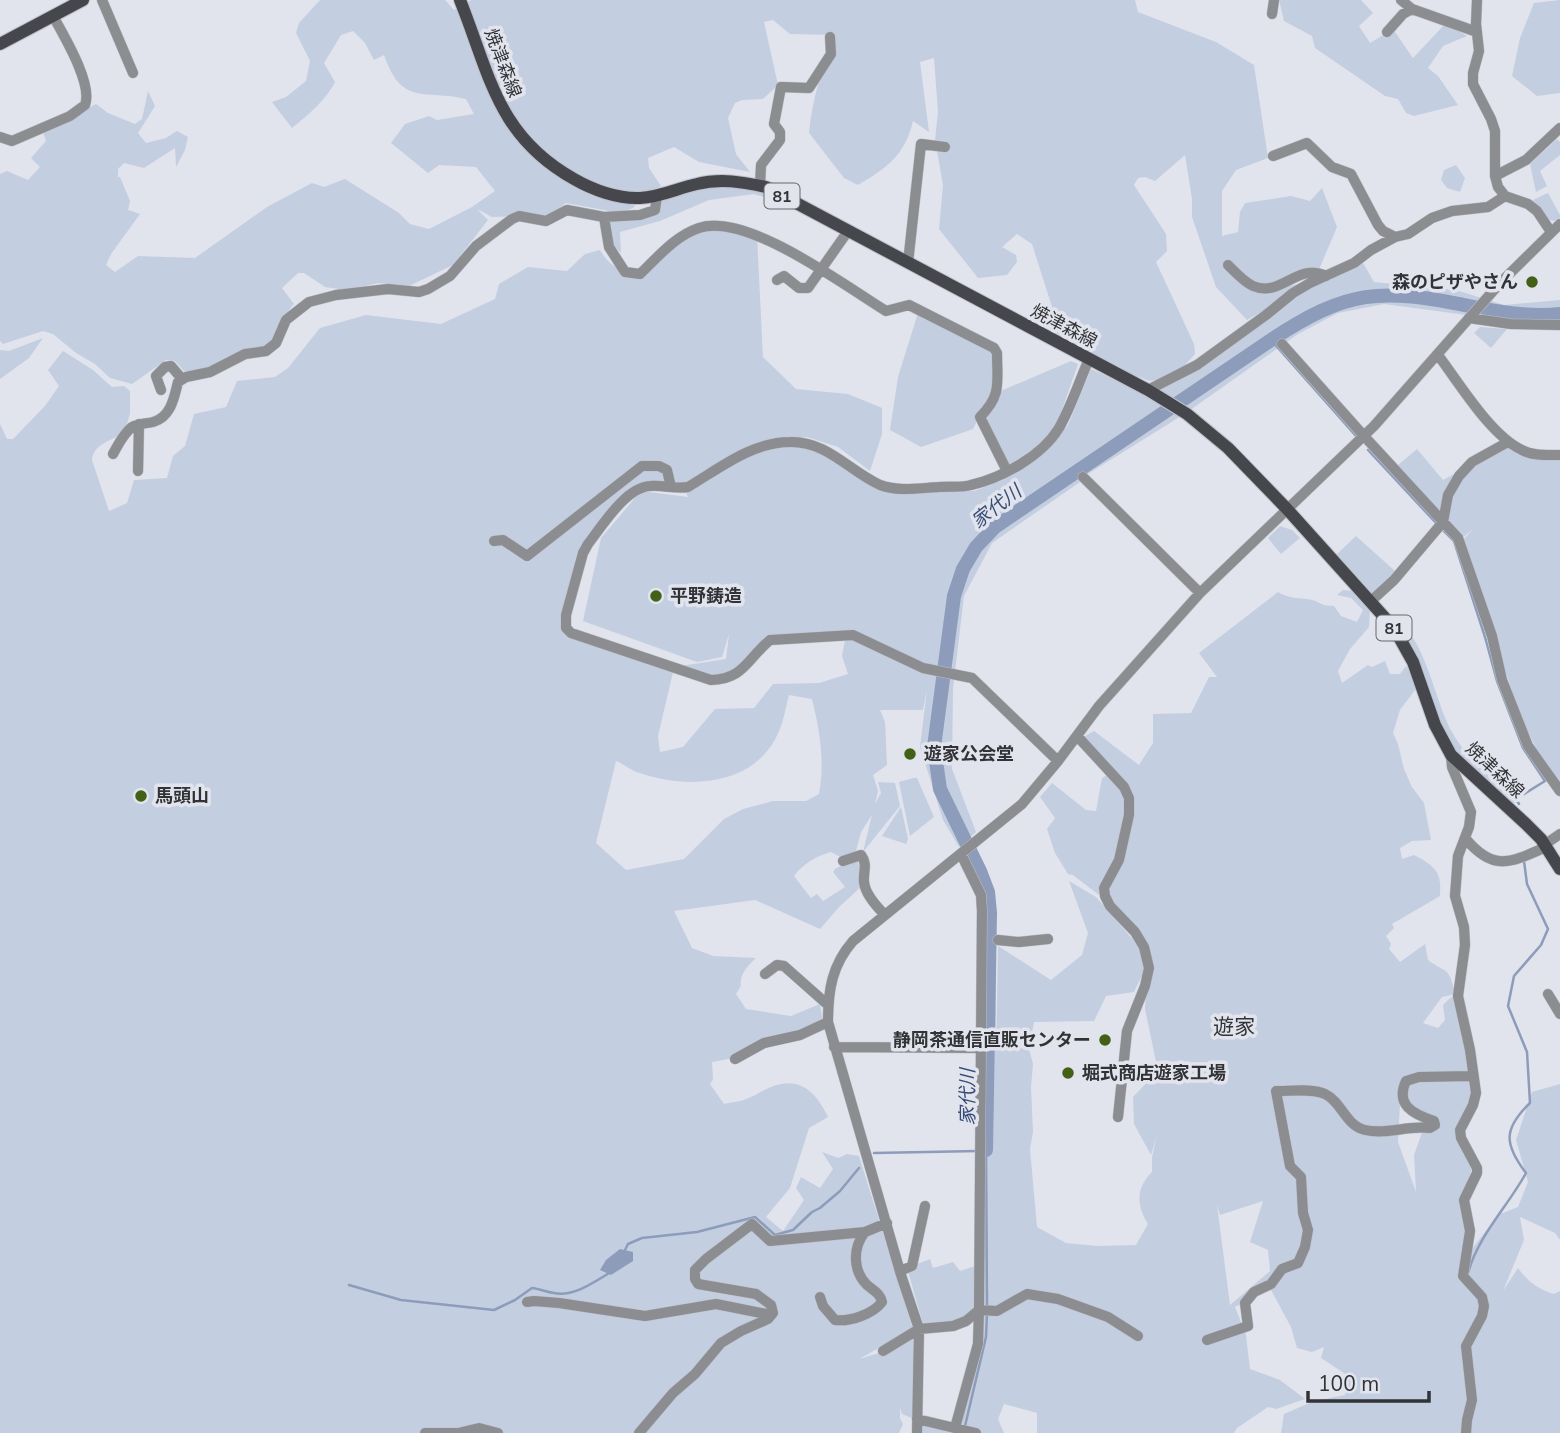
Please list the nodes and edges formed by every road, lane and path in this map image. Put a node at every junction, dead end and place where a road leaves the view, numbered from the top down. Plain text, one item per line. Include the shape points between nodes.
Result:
1 (83, 0) edge
2 (102, 0) edge
3 (460, 0) edge
4 (1274, 0) edge
5 (1401, 0) edge
6 (1478, 0) edge
7 (1412, 9) junction
8 (1272, 13) dead end
9 (53, 16) junction
10 (1387, 32) dead end
11 (1477, 32) junction
12 (830, 37) dead end
13 (0, 44) edge
14 (132, 73) dead end
15 (1560, 128) edge
16 (0, 137) edge
17 (945, 147) dead end
18 (1273, 156) dead end
19 (1495, 176) junction
20 (760, 186) junction
21 (1505, 196) junction
22 (657, 197) junction
23 (604, 216) junction
24 (1560, 223) edge
25 (848, 231) junction
26 (1551, 232) junction
27 (1395, 237) junction
28 (908, 263) junction
29 (1227, 265) dead end
30 (820, 269) junction
31 (1326, 276) junction
32 (777, 280) dead end
33 (1472, 315) junction
34 (1560, 325) edge
35 (1282, 344) dead end
36 (1438, 355) junction
37 (1089, 359) junction
38 (182, 379) junction
39 (161, 390) dead end
40 (1148, 390) junction
41 (139, 424) junction
42 (1364, 436) junction
43 (1508, 442) junction
44 (113, 454) dead end
45 (1560, 455) edge
46 (138, 471) dead end
47 (1007, 471) junction
48 (1083, 477) dead end
49 (671, 487) junction
50 (1287, 509) junction
51 (1440, 526) junction
52 (494, 541) dead end
53 (1200, 593) junction
54 (1371, 601) junction
55 (1078, 737) junction
56 (1451, 755) junction
57 (1058, 761) junction
58 (1560, 791) edge
59 (1560, 834) edge
60 (1465, 838) junction
61 (1545, 846) junction
62 (961, 854) junction
63 (843, 861) dead end
64 (1560, 869) edge
65 (885, 915) junction
66 (1048, 939) dead end
67 (998, 940) dead end
68 (765, 974) dead end
69 (1548, 994) dead end
70 (828, 1005) junction
71 (1560, 1014) edge
72 (828, 1022) junction
73 (834, 1046) junction
74 (981, 1048) junction
75 (735, 1059) dead end
76 (1473, 1076) junction
77 (1118, 1117) dead end
78 (925, 1206) dead end
79 (887, 1223) junction
80 (865, 1231) junction
81 (900, 1271) junction
82 (820, 1297) dead end
83 (527, 1302) dead end
84 (985, 1311) junction
85 (771, 1315) junction
86 (919, 1329) junction
87 (1138, 1336) dead end
88 (1207, 1340) dead end
89 (883, 1351) dead end
90 (918, 1419) junction
91 (964, 1430) edge
92 (916, 1432) edge
93 (425, 1433) edge
94 (498, 1433) edge
95 (639, 1433) edge
96 (1466, 1433) edge

1 - 9 main road
2 - 14 street
3 - 22 main road, 焼津森線 / 81 via 501,108 539,155 600,191 627,198
4 - 8 street
5 - 7 street
6 - 11 street
7 - 10 street
7 - 11 street
9 - 13 main road
9 - 16 street via 88,91 85,105 12,141
11 - 19 street via 1473,84 1495,131
12 - 20 street via 831,54 809,88 780,87 774,124 780,140 761,165
15 - 19 street via 1526,160
17 - 28 street via 920,144
18 - 27 street via 1307,143 1332,167 1351,174 1378,225
19 - 21 street
20 - 22 main road, 焼津森線 / 81 via 712,181
20 - 25 main road, 焼津森線 / 81
21 - 26 street via 1537,211
21 - 27 street via 1488,207 1442,214
22 - 23 street via 655,210
23 - 30 street via 609,247 625,272 640,274 675,241 713,226 767,239
23 - 38 street via 567,210 546,221 519,216 476,246 450,276 428,289 387,289 309,302 286,320 276,343 266,351
24 - 26 street
25 - 28 main road, 焼津森線 / 81
25 - 30 street
26 - 33 street
27 - 31 street
28 - 37 main road, 焼津森線 / 81
29 - 31 street via 1250,285 1271,290 1309,272
30 - 32 street via 808,288 799,288 784,276
30 - 47 street via 886,311 909,305 995,348 998,391 980,417
31 - 40 street via 1293,293 1197,365
33 - 34 street via 1511,324
33 - 36 street
35 - 42 street
36 - 42 street
36 - 43 street
37 - 40 main road, 焼津森線 / 81
37 - 47 street via 1059,429 1043,447
38 - 39 street via 171,366 165,367 156,376
38 - 41 street via 167,413
40 - 50 main road, 焼津森線 / 81 via 1188,414 1228,448
41 - 44 street via 129,429
41 - 46 street
42 - 50 street
42 - 51 street
43 - 45 street via 1523,452
43 - 51 street via 1472,462 1459,476 1448,495
47 - 49 street via 967,486 886,487 827,450 793,441 755,448 688,486
48 - 53 street
49 - 52 street via 667,470 642,466 527,556 503,540
49 - 57 street via 638,488 583,553 566,615 571,633 711,680 734,676 770,640 853,635 935,671 972,678
50 - 53 street
50 - 54 main road, 焼津森線 / 81
51 - 54 street
51 - 58 street via 1458,538 1502,680 1528,746
53 - 55 street via 1099,706
54 - 56 main road, 焼津森線 / 81 via 1403,642
55 - 57 street
55 - 77 street via 1124,787 1129,799 1119,860 1104,888 1110,906 1144,947 1149,968 1127,1031
56 - 60 street via 1471,813
56 - 61 main road, 焼津森線 / 81
57 - 62 street via 1022,804
59 - 61 street
60 - 61 street via 1490,860 1521,858
60 - 76 street via 1455,878 1464,936 1458,996
61 - 64 main road, 焼津森線 / 81
62 - 65 street
62 - 74 street via 982,895
63 - 65 street via 861,855 870,897
65 - 70 street via 841,954
66 - 67 street
68 - 70 street via 777,965 784,966
69 - 71 street
70 - 72 street
72 - 73 street
72 - 75 street via 800,1035 764,1043
73 - 74 street
73 - 79 street
74 - 84 street
76 - 88 street via 1406,1081 1403,1102 1435,1125 1385,1133 1349,1121 1323,1092 1276,1091 1290,1166 1301,1177 1308,1230 1305,1247 1298,1263 1282,1269 1271,1284 1254,1292 1245,1303 1248,1326
76 - 96 street via 1474,1105 1460,1130 1477,1168 1464,1200 1470,1231 1463,1276 1482,1297 1484,1306 1466,1346 1472,1400
78 - 81 street via 912,1266
79 - 80 street
79 - 81 street
80 - 82 street via 855,1249 859,1275 883,1302 876,1310 842,1321 828,1313
80 - 85 street via 770,1241 752,1224 695,1270 698,1284 756,1294 771,1305
81 - 86 street
83 - 85 street via 645,1316 716,1304
84 - 86 street via 953,1326
84 - 87 street via 997,1311 1027,1294 1036,1294 1108,1317
84 - 91 street
85 - 95 street via 721,1343
86 - 89 street
86 - 90 street
90 - 91 street
90 - 92 street
93 - 94 street via 480,1428

